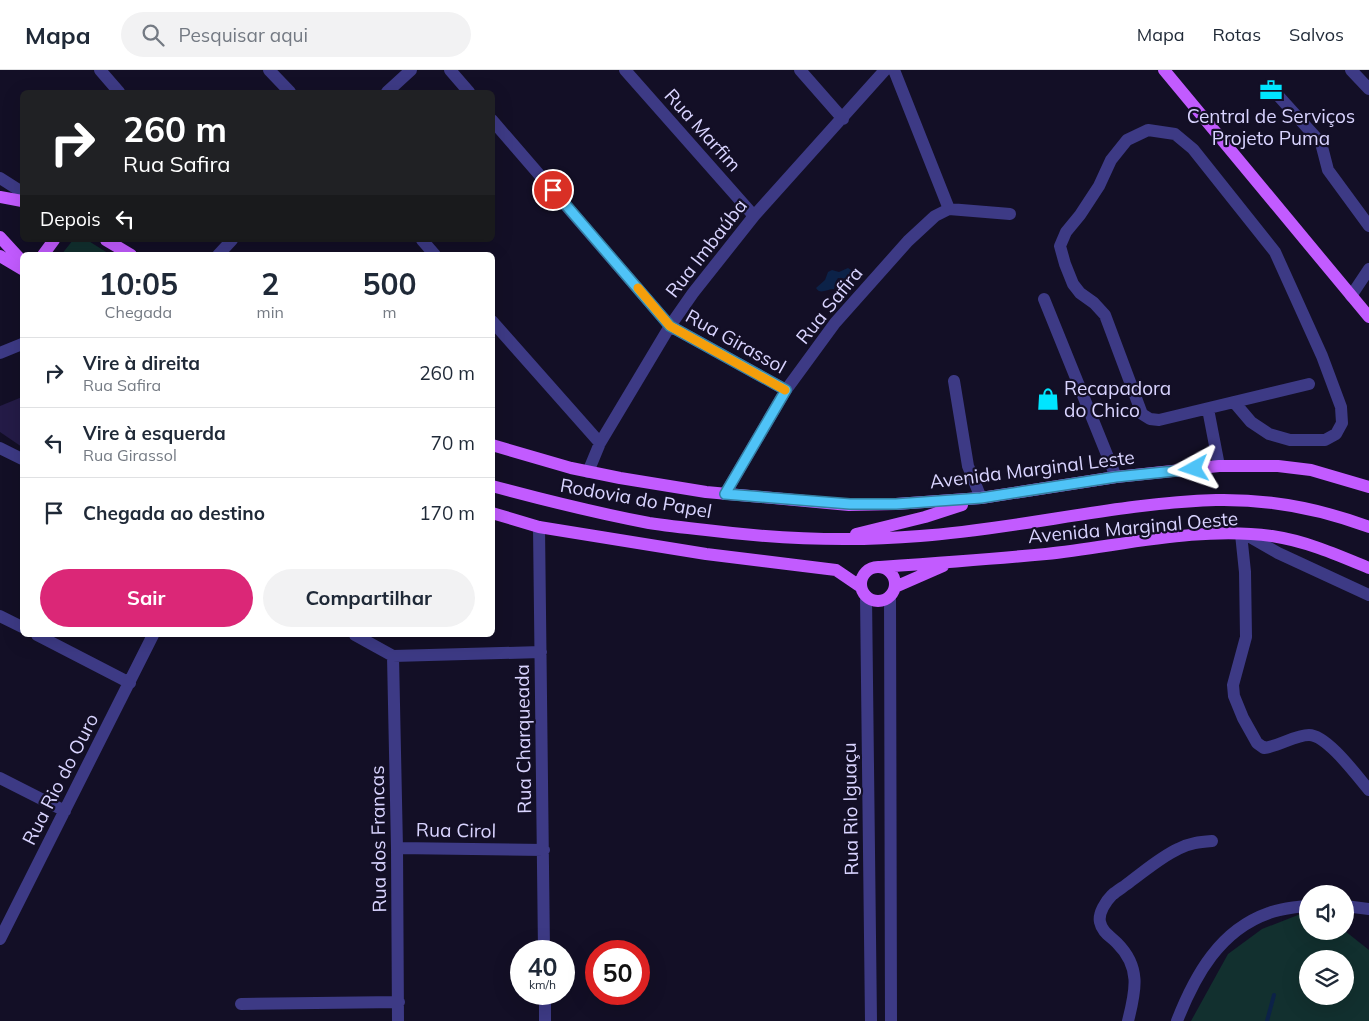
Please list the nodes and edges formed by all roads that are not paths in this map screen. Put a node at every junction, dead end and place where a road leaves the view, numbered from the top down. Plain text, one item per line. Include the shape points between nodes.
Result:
1 (100, 70) edge
2 (269, 70) edge
3 (411, 70) edge
4 (450, 70) edge
5 (625, 70) edge
6 (800, 70) edge
7 (885, 70) edge
8 (894, 70) edge
9 (1164, 70) edge
10 (1351, 70) edge
11 (1369, 89) edge
12 (117, 90) edge
13 (288, 90) edge
14 (389, 90) edge
15 (467, 90) edge
16 (1274, 91) dead end
17 (843, 119) junction
18 (495, 123) edge
19 (0, 178) edge
20 (20, 191) edge
21 (0, 197) edge
22 (20, 201) edge
23 (949, 209) junction
24 (1010, 214) dead end
25 (754, 216) junction
26 (1369, 226) edge
27 (0, 237) edge
28 (109, 242) edge
29 (230, 242) edge
30 (424, 242) edge
31 (126, 252) edge
32 (221, 252) edge
33 (432, 252) edge
34 (0, 256) edge
35 (20, 259) edge
36 (20, 268) edge
37 (1369, 269) edge
38 (1351, 296) junction
39 (1044, 299) dead end
40 (1369, 317) edge
41 (495, 324) edge
42 (670, 326) junction
43 (20, 345) edge
44 (0, 353) edge
45 (954, 381) dead end
46 (1309, 384) dead end
47 (786, 390) junction
48 (1234, 402) junction
49 (1208, 409) junction
50 (600, 444) junction
51 (495, 446) edge
52 (0, 448) edge
53 (20, 458) edge
54 (1219, 466) junction
55 (588, 472) junction
56 (1116, 477) junction
57 (495, 480) edge
58 (495, 487) edge
59 (1369, 487) edge
60 (522, 494) junction
61 (725, 494) junction
62 (981, 498) junction
63 (495, 515) edge
64 (539, 527) junction
65 (1369, 527) edge
66 (1243, 534) junction
67 (836, 539) junction
68 (955, 561) junction
69 (880, 567) junction
70 (1369, 568) edge
71 (863, 591) junction
72 (892, 591) junction
73 (1369, 595) edge
74 (0, 616) edge
75 (20, 626) edge
76 (41, 637) edge
77 (152, 637) edge
78 (359, 637) edge
79 (541, 652) junction
80 (392, 656) junction
81 (130, 683) junction
82 (0, 778) edge
83 (1369, 790) edge
84 (64, 811) junction
85 (1212, 841) dead end
86 (397, 848) junction
87 (544, 850) junction
88 (1299, 907) edge
89 (1354, 907) edge
90 (1369, 909) edge
91 (0, 939) edge
92 (544, 940) edge
93 (399, 1002) junction
94 (241, 1004) dead end
95 (545, 1005) edge
96 (398, 1021) edge
97 (545, 1021) edge
98 (871, 1021) edge
99 (891, 1021) edge
100 (1128, 1021) edge
101 (1177, 1021) edge

1 - 12 street
2 - 13 street
3 - 14 street
4 - 15 street
5 - 25 street, Rua Marfim
6 - 17 street
7 - 17 street, Rua Imbaúba
8 - 23 street
9 - 38 main road
10 - 11 street
16 - 26 street via 1321,144 1328,170
17 - 25 street, Rua Imbaúba
18 - 42 street, Rua Girassol
19 - 20 street
21 - 22 main road
23 - 24 street
23 - 47 street, Rua Safira via 921,228 877,274
25 - 42 street, Rua Imbaúba
27 - 35 main road
28 - 31 main road
29 - 32 street
30 - 33 street
34 - 36 main road
37 - 38 street
38 - 40 main road
39 - 56 street
41 - 50 street
42 - 47 street, Rua Girassol
42 - 50 street, Rua Imbaúba
43 - 44 street
45 - 62 street via 968,466
46 - 48 street
47 - 61 street, Rua Safira
48 - 49 street
48 - 49 street via 1251,422 1269,434 1290,440 1325,440 1336,434 1342,423 1341,407 1322,356 1275,252 1192,149 1175,134 1148,130 1127,140 1111,160 1099,186 1066,232 1060,246 1073,284 1105,315 1142,414 1159,420
49 - 54 street
50 - 55 street, Rua Imbaúba
51 - 55 main road, Avenida Marginal Leste
52 - 53 street
54 - 56 main road, Avenida Marginal Leste
54 - 59 main road, Avenida Marginal Leste via 1278,466 1311,470
55 - 61 main road, Avenida Marginal Leste
56 - 62 main road, Avenida Marginal Leste
57 - 60 main road, Rodovia do Papel
58 - 60 main road, Rodovia do Papel
60 - 67 main road, Rodovia do Papel via 651,523
61 - 62 main road, Avenida Marginal Leste via 850,504
62 - 67 main road via 925,517
63 - 64 main road
64 - 71 main road via 706,554 836,570
64 - 79 street, Rua Charqueada
65 - 67 main road, Rodovia do Papel via 1294,506 1218,500 1138,507 921,536
66 - 68 main road, Avenida Marginal Oeste via 1173,538 1047,554
66 - 70 main road, Avenida Marginal Oeste via 1288,539
66 - 73 street
66 - 83 street via 1246,637 1233,685 1243,718 1264,748 1309,735 1318,736
68 - 69 main road, Avenida Marginal Oeste
68 - 72 main road, Avenida Marginal Oeste
69 - 71 main road via 866,572 861,581
69 - 72 main road via 893,576
71 - 72 main road, Avenida Marginal Oeste via 875,601 881,601
71 - 98 street, Rua Rio Iguaçu
72 - 99 street, Rua Rio Iguaçu
74 - 75 street
76 - 81 street
77 - 81 street, Rua Rio do Ouro
78 - 80 street
79 - 80 street
79 - 87 street, Rua Charqueada
80 - 86 street, Rua dos Francas
81 - 84 street, Rua Rio do Ouro
82 - 84 street
84 - 91 street, Rua Rio do Ouro
85 - 100 street via 1179,848 1112,896 1102,909 1100,921 1105,932 1130,960 1136,977
86 - 87 street, Rua Cirol
86 - 93 street, Rua dos Francas
87 - 92 street, Rua Charqueada
88 - 101 street via 1270,912 1240,927 1214,950 1187,996
89 - 90 street
93 - 94 street
93 - 96 street, Rua dos Francas
95 - 97 street

